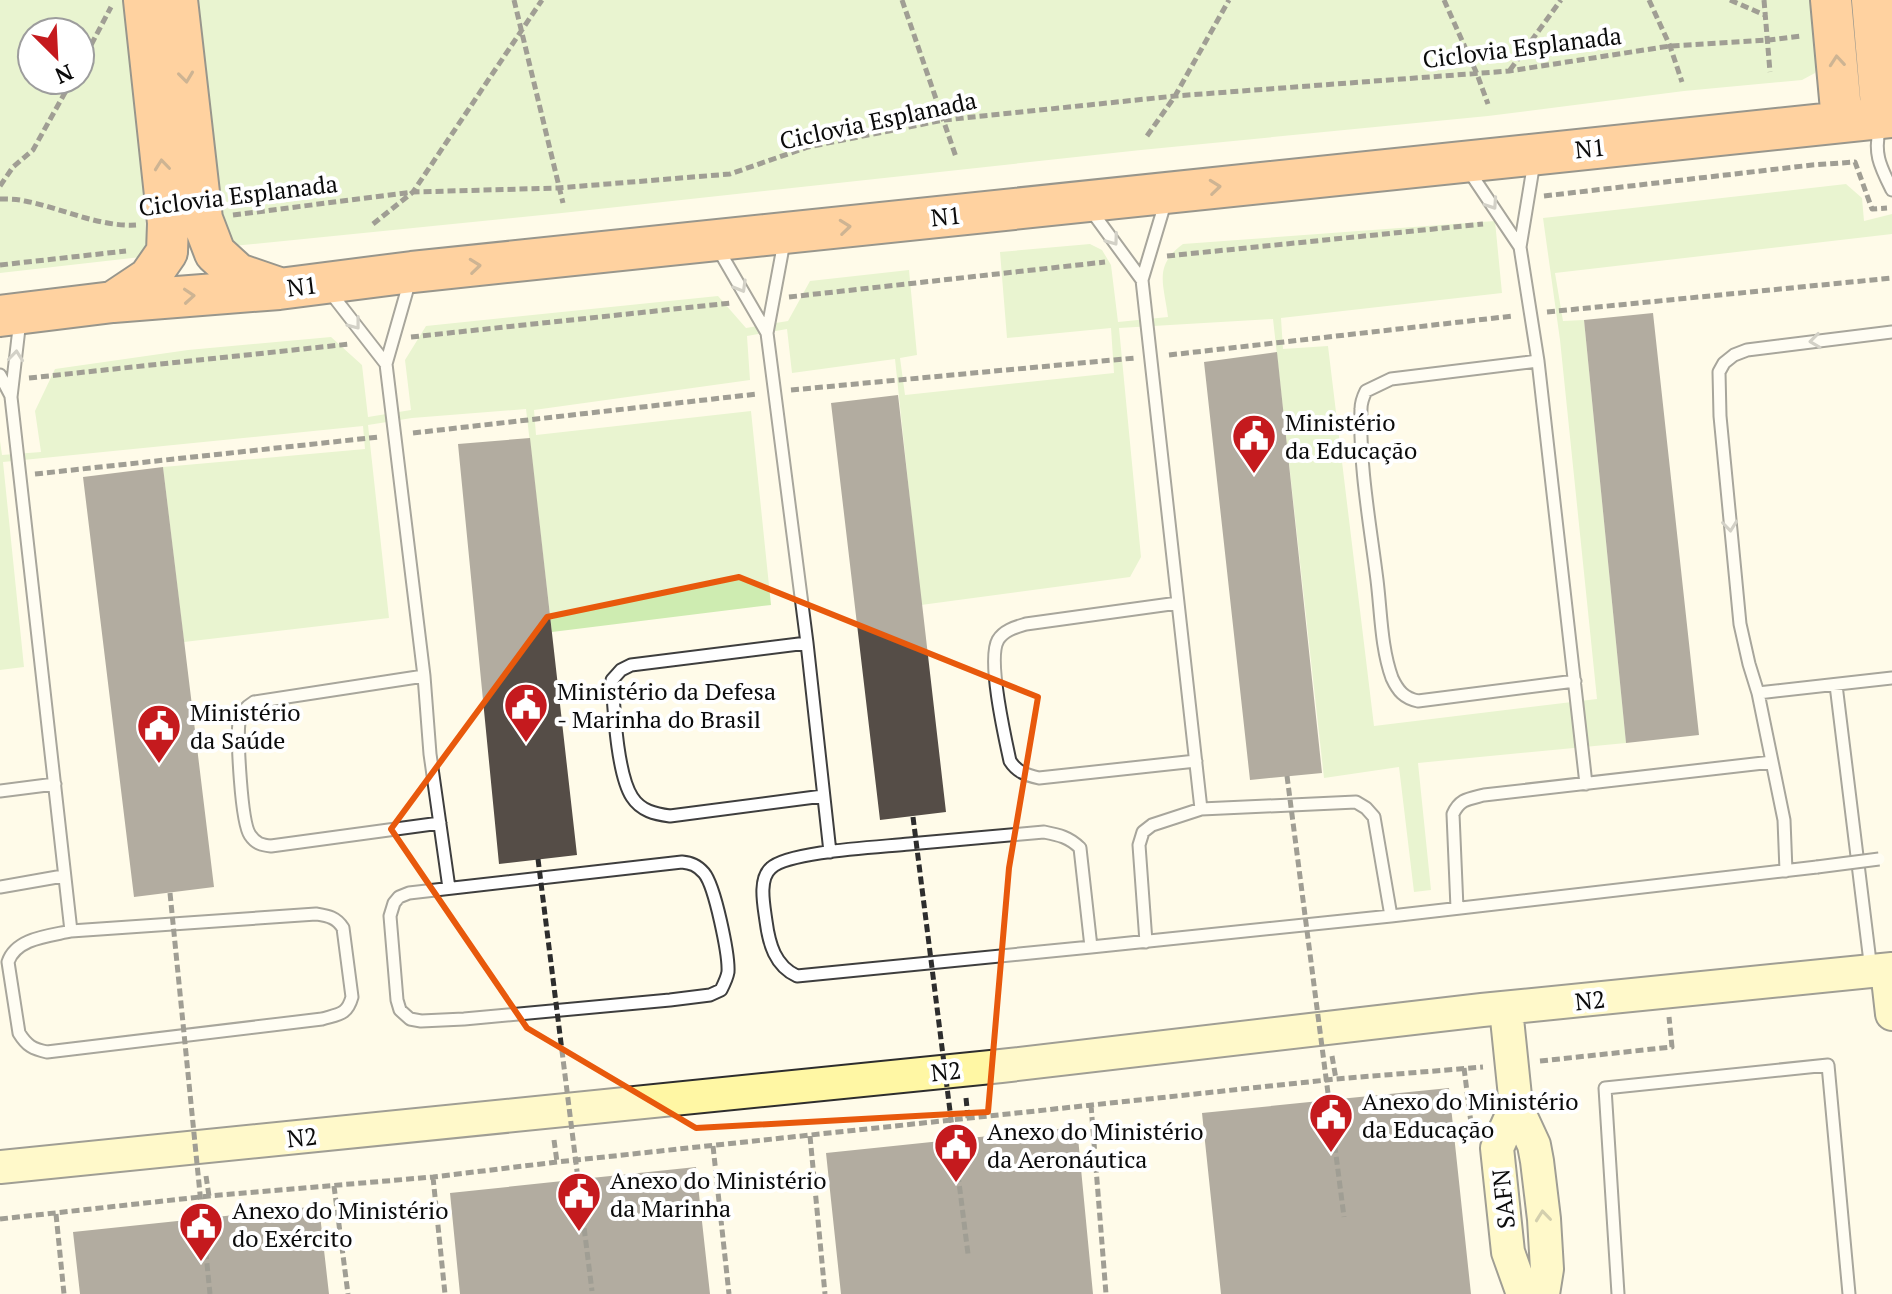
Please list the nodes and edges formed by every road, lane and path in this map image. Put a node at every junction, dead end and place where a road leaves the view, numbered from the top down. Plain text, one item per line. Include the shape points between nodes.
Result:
1 (115, 0) edge
2 (144, 0) edge
3 (177, 0) edge
4 (514, 0) edge
5 (542, 0) edge
6 (902, 0) edge
7 (1229, 0) edge
8 (1444, 0) edge
9 (1561, 0) edge
10 (1649, 0) edge
11 (1730, 0) edge
12 (1764, 0) edge
13 (1872, 0) edge
14 (1767, 16) junction
15 (1822, 17) edge
16 (521, 33) junction
17 (96, 36) edge
18 (1769, 40) junction
19 (1670, 46) junction
20 (1509, 71) junction
21 (1770, 72) dead end
22 (1477, 74) junction
23 (1682, 82) dead end
24 (63, 96) edge
25 (1175, 96) junction
26 (1488, 104) dead end
27 (1887, 117) edge
28 (944, 120) junction
29 (1842, 121) junction
30 (1147, 136) dead end
31 (1535, 153) junction
32 (956, 157) dead end
33 (1463, 161) junction
34 (0, 186) edge
35 (558, 188) junction
36 (1892, 190) edge
37 (413, 192) junction
38 (1168, 192) junction
39 (1528, 198) junction
40 (0, 199) edge
41 (1084, 201) junction
42 (563, 203) dead end
43 (1892, 208) edge
44 (1503, 222) junction
45 (373, 224) dead end
46 (162, 225) junction
47 (786, 233) junction
48 (714, 241) junction
49 (1520, 247) junction
50 (132, 251) dead end
51 (1148, 258) junction
52 (1127, 260) junction
53 (0, 265) edge
54 (412, 272) junction
55 (1892, 278) edge
56 (1142, 280) junction
57 (324, 283) junction
58 (279, 289) junction
59 (773, 299) junction
60 (748, 301) junction
61 (113, 302) junction
62 (1530, 314) junction
63 (10, 315) edge
64 (1892, 332) edge
65 (767, 333) junction
66 (393, 339) junction
67 (369, 342) junction
68 (1151, 357) junction
69 (1538, 361) junction
70 (386, 364) junction
71 (0, 375) edge
72 (13, 380) junction
73 (775, 392) junction
74 (11, 397) junction
75 (395, 435) junction
76 (20, 476) junction
77 (1178, 603) junction
78 (807, 643) junction
79 (424, 676) junction
80 (1892, 678) edge
81 (1575, 681) junction
82 (1836, 685) junction
83 (1758, 693) junction
84 (1196, 761) junction
85 (1772, 762) junction
86 (1287, 776) dead end
87 (55, 784) junction
88 (1586, 784) junction
89 (0, 791) edge
90 (823, 796) junction
91 (1201, 809) junction
92 (913, 817) dead end
93 (440, 823) junction
94 (830, 852) junction
95 (1892, 858) edge
96 (538, 859) dead end
97 (1786, 871) junction
98 (63, 876) junction
99 (0, 887) edge
100 (449, 888) junction
101 (170, 893) dead end
102 (1457, 908) junction
103 (1391, 916) junction
104 (71, 931) junction
105 (1146, 942) junction
106 (1091, 947) junction
107 (1884, 970) edge
108 (1667, 992) junction
109 (1506, 1009) junction
110 (1892, 1014) edge
111 (1511, 1064) junction
112 (1091, 1105) junction
113 (1516, 1106) junction
114 (810, 1136) junction
115 (1534, 1145) junction
116 (713, 1146) junction
117 (1497, 1148) junction
118 (0, 1167) edge
119 (433, 1177) junction
120 (334, 1186) junction
121 (56, 1214) junction
122 (1344, 1217) dead end
123 (0, 1219) edge
124 (968, 1254) dead end
125 (1545, 1281) edge
126 (1518, 1283) edge
127 (592, 1291) dead end
128 (64, 1294) edge
129 (210, 1294) edge
130 (348, 1294) edge
131 (445, 1294) edge
132 (729, 1294) edge
133 (825, 1294) edge
134 (1106, 1294) edge
135 (1618, 1294) edge
136 (1849, 1294) edge

1 - 17 path
46 -> 2 highway
3 -> 46 highway
4 - 16 path
5 - 16 path
6 - 28 path
7 - 25 path
8 - 22 path
9 - 20 path
10 - 19 path
11 - 14 path
12 - 14 path
13 - 27 highway
14 - 18 path
15 - 18 path, Ciclovia Esplanada
29 -> 15 highway
16 - 35 path
16 - 37 path
18 - 19 path, Ciclovia Esplanada
18 - 21 path
19 - 20 path, Ciclovia Esplanada
19 - 23 path
20 - 22 path, Ciclovia Esplanada
22 - 25 path, Ciclovia Esplanada
22 - 26 path
24 - 34 path via 33,150
25 - 28 path, Ciclovia Esplanada
25 - 30 path
27 - 29 highway, N1
27 - 36 lane via 1876,141
28 - 32 path
28 - 35 path, Ciclovia Esplanada via 808,147 730,174
29 - 31 highway, N1
31 - 33 highway, N1
31 - 39 lane
38 -> 33 highway, N1
33 -> 44 lane
35 - 37 path, Ciclovia Esplanada
35 - 42 path
37 - 45 path
37 - 46 path, Ciclovia Esplanada
38 - 41 highway, N1
38 - 51 lane
39 - 43 path via 1855,162 1872,209
39 - 49 lane
40 - 46 path, Ciclovia Esplanada via 126,226
47 -> 41 highway, N1
41 -> 52 lane
44 - 49 lane
44 - 51 path
46 - 58 highway via 215,253 238,274
46 - 61 highway via 167,252 149,278
47 - 48 highway, N1
47 - 59 lane
54 -> 48 highway, N1
48 -> 60 lane
49 - 62 lane
50 - 53 path
51 - 56 lane
52 - 56 lane
52 - 59 path
54 - 57 highway, N1
54 - 66 lane
55 - 62 path
56 - 68 lane
57 - 58 highway, N1
57 -> 67 lane
61 -> 58 highway, N1
59 - 65 lane
60 - 65 lane
60 - 66 path
61 - 63 highway, N1
62 - 68 path
62 - 69 lane
72 -> 63 lane
64 -> 83 lane via 1747,350 1734,355 1719,372 1740,624
65 - 73 lane
66 - 70 lane
67 - 70 lane
67 - 72 path
68 - 73 path
68 - 77 lane
69 - 81 lane
69 - 81 lane via 1391,379 1366,391 1360,404 1368,505 1385,647 1392,677 1407,699
70 - 75 lane
71 - 74 lane
72 - 74 lane
73 - 75 path
73 - 78 lane
74 - 76 lane
75 - 76 path
75 - 79 lane
76 - 87 lane
77 - 84 lane
77 - 84 lane via 1011,629 996,644 996,678 1010,761 1028,775
78 - 90 lane
78 - 90 lane via 631,665 612,680 616,727 625,780 633,798 651,813 670,816
79 - 93 lane
79 - 93 lane via 254,702 244,708 239,722 240,776 246,827 259,844
80 - 82 lane
81 - 88 lane
82 - 83 lane
82 - 107 lane
83 - 85 lane
84 - 91 lane
85 - 88 lane
85 - 97 lane via 1784,820
86 - 122 path, bridge
87 - 89 lane
87 - 98 lane
88 - 102 lane via 1484,795 1458,804 1453,814
90 - 94 lane
91 - 103 lane via 1356,802 1374,817
91 - 105 lane via 1143,832 1139,845
92 - 124 path, bridge
93 - 100 lane
94 - 106 lane via 1044,832 1062,835 1080,848
94 - 106 lane via 781,861 771,867 763,885 774,954 797,976
95 - 97 lane, bridge
96 - 127 path, bridge
97 - 102 lane
98 - 99 lane
98 - 104 lane
100 - 100 lane via 399,897 390,916 397,1000 410,1019 670,1000 710,995 726,981 716,901 703,871 693,864
101 - 129 path, bridge
102 - 103 lane
103 - 105 lane
104 - 104 lane via 35,939 11,953 8,962 19,1033 34,1049 47,1052 322,1019 342,1013 352,997 343,928 332,916
105 - 106 lane
107 - 108 main road, N2
107 - 110 main road
108 - 109 main road, N2
108 - 111 path via 1672,1047
109 - 111 main road, SAFN
109 - 118 main road, N2
111 - 112 path
111 - 113 main road, SAFN
112 - 114 path
112 - 134 path
113 - 115 main road, SAFN
113 - 117 main road, SAFN
114 - 116 path
114 - 133 path
115 - 117 main road
125 -> 115 main road, SAFN via 1544,1219
116 - 119 path
116 - 132 path
117 - 126 main road, SAFN via 1508,1252
119 - 120 path
119 - 131 path
120 - 121 path
120 - 130 path
121 - 123 path
121 - 128 path
125 - 126 main road via 1531,1274
135 - 136 lane via 1605,1088 1828,1065

